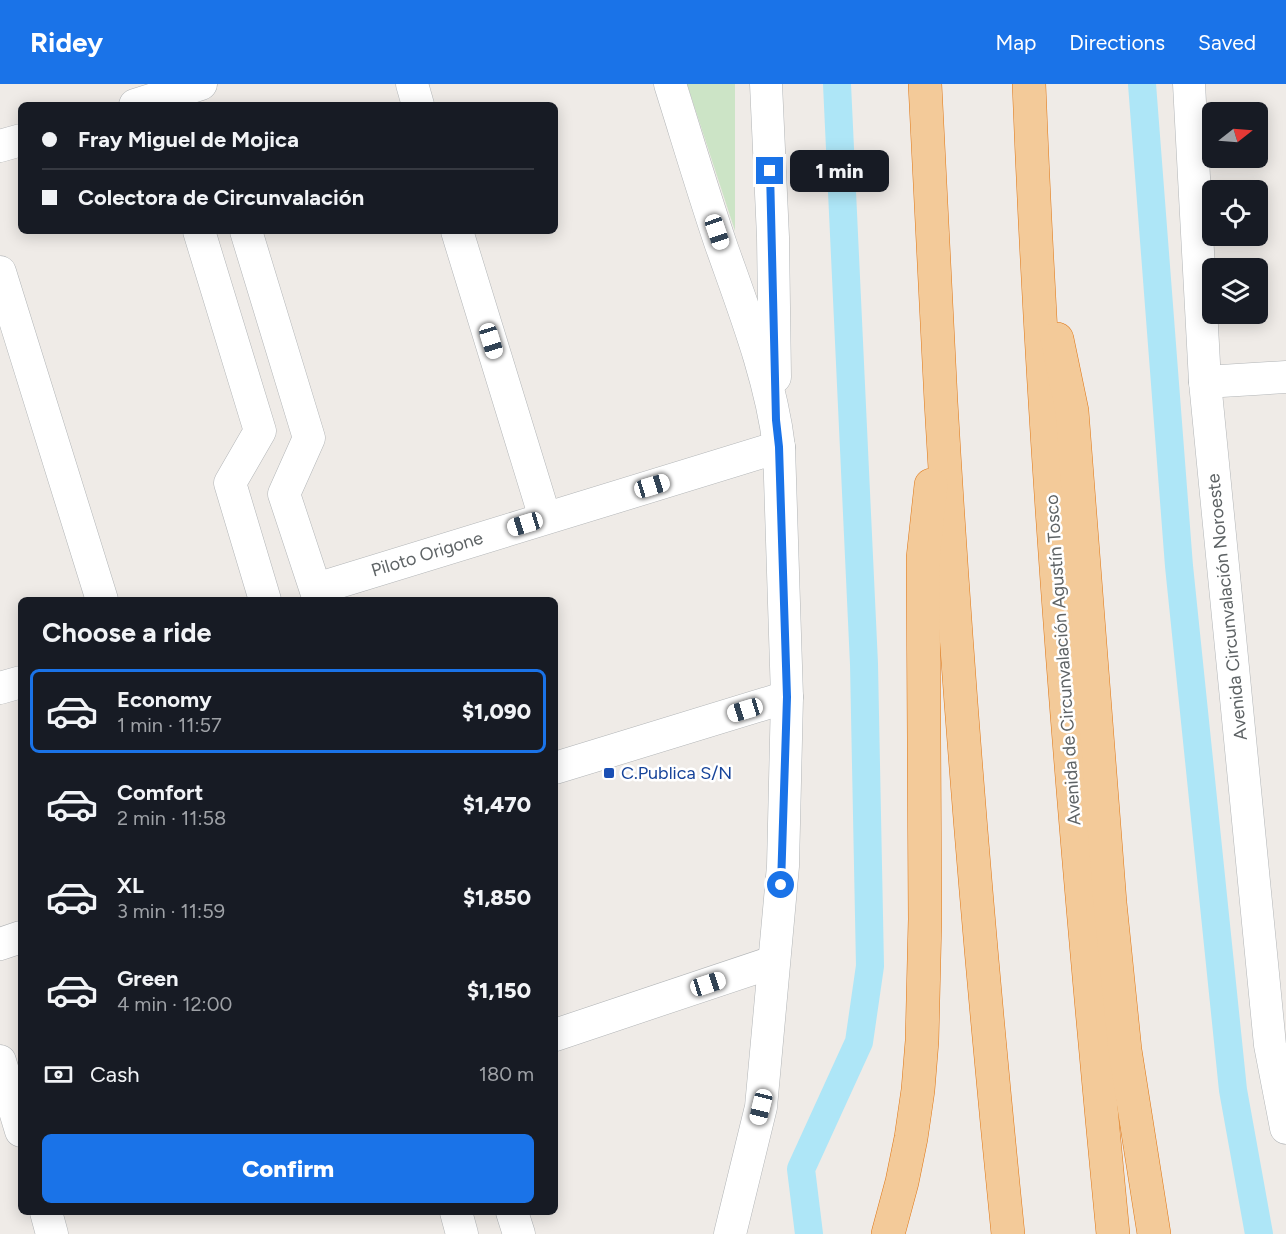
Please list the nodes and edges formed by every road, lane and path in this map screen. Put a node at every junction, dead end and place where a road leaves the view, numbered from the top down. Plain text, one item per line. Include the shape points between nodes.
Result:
1 (201, 84) edge
2 (412, 84) edge
3 (670, 84) edge
4 (766, 84) edge
5 (925, 84) edge
6 (1029, 84) edge
7 (1189, 84) edge
8 (152, 98) edge
9 (207, 102) edge
10 (417, 102) edge
11 (18, 141) edge
12 (0, 146) edge
13 (717, 232) junction
14 (200, 234) edge
15 (247, 234) edge
16 (458, 234) edge
17 (1035, 236) junction
18 (773, 237) junction
19 (0, 272) edge
20 (1286, 377) edge
21 (1204, 382) junction
22 (941, 403) junction
23 (778, 433) junction
24 (545, 518) junction
25 (317, 594) edge
26 (101, 597) edge
27 (265, 597) edge
28 (18, 683) edge
29 (0, 688) edge
30 (787, 697) junction
31 (558, 767) edge
32 (18, 938) edge
33 (0, 944) edge
34 (773, 962) junction
35 (558, 1034) edge
36 (1278, 1043) edge
37 (0, 1061) edge
38 (18, 1121) edge
39 (1286, 1128) edge
40 (47, 1215) edge
41 (457, 1215) edge
42 (513, 1215) edge
43 (52, 1234) edge
44 (462, 1234) edge
45 (519, 1234) edge
46 (730, 1234) edge
47 (888, 1234) edge
48 (1008, 1234) edge
49 (1113, 1234) edge
50 (1154, 1234) edge

1 - 8 street
1 - 9 street
2 - 10 street
3 - 13 street
4 - 18 street
5 - 22 highway
6 - 17 highway, Avenida de Circunvalación Agustín Tosco
7 - 21 street, Avenida Circunvalación Noroeste
11 - 12 street
13 - 18 street via 738,250 749,251 758,251
13 - 23 street via 748,322
14 - 27 street via 260,431 230,483
15 - 25 street via 309,438 284,494
16 - 24 street
17 - 49 highway, Avenida de Circunvalación Agustín Tosco via 1082,908
17 - 50 highway via 1072,411 1114,946 1125,1050
18 - 23 street
19 - 26 street
20 - 21 street
21 - 36 street, Avenida Circunvalación Noroeste
22 - 47 highway via 923,558 922,1041 911,1138
22 - 48 highway via 968,795
23 - 24 street, Piloto Origone
23 - 30 street
24 - 25 street, Piloto Origone
28 - 29 street
30 - 31 street
30 - 34 street via 783,866
32 - 33 street
34 - 35 street
34 - 46 street via 761,1107
36 - 39 street, Avenida Circunvalación Noroeste
37 - 38 street
40 - 43 street
41 - 44 street
42 - 45 street

